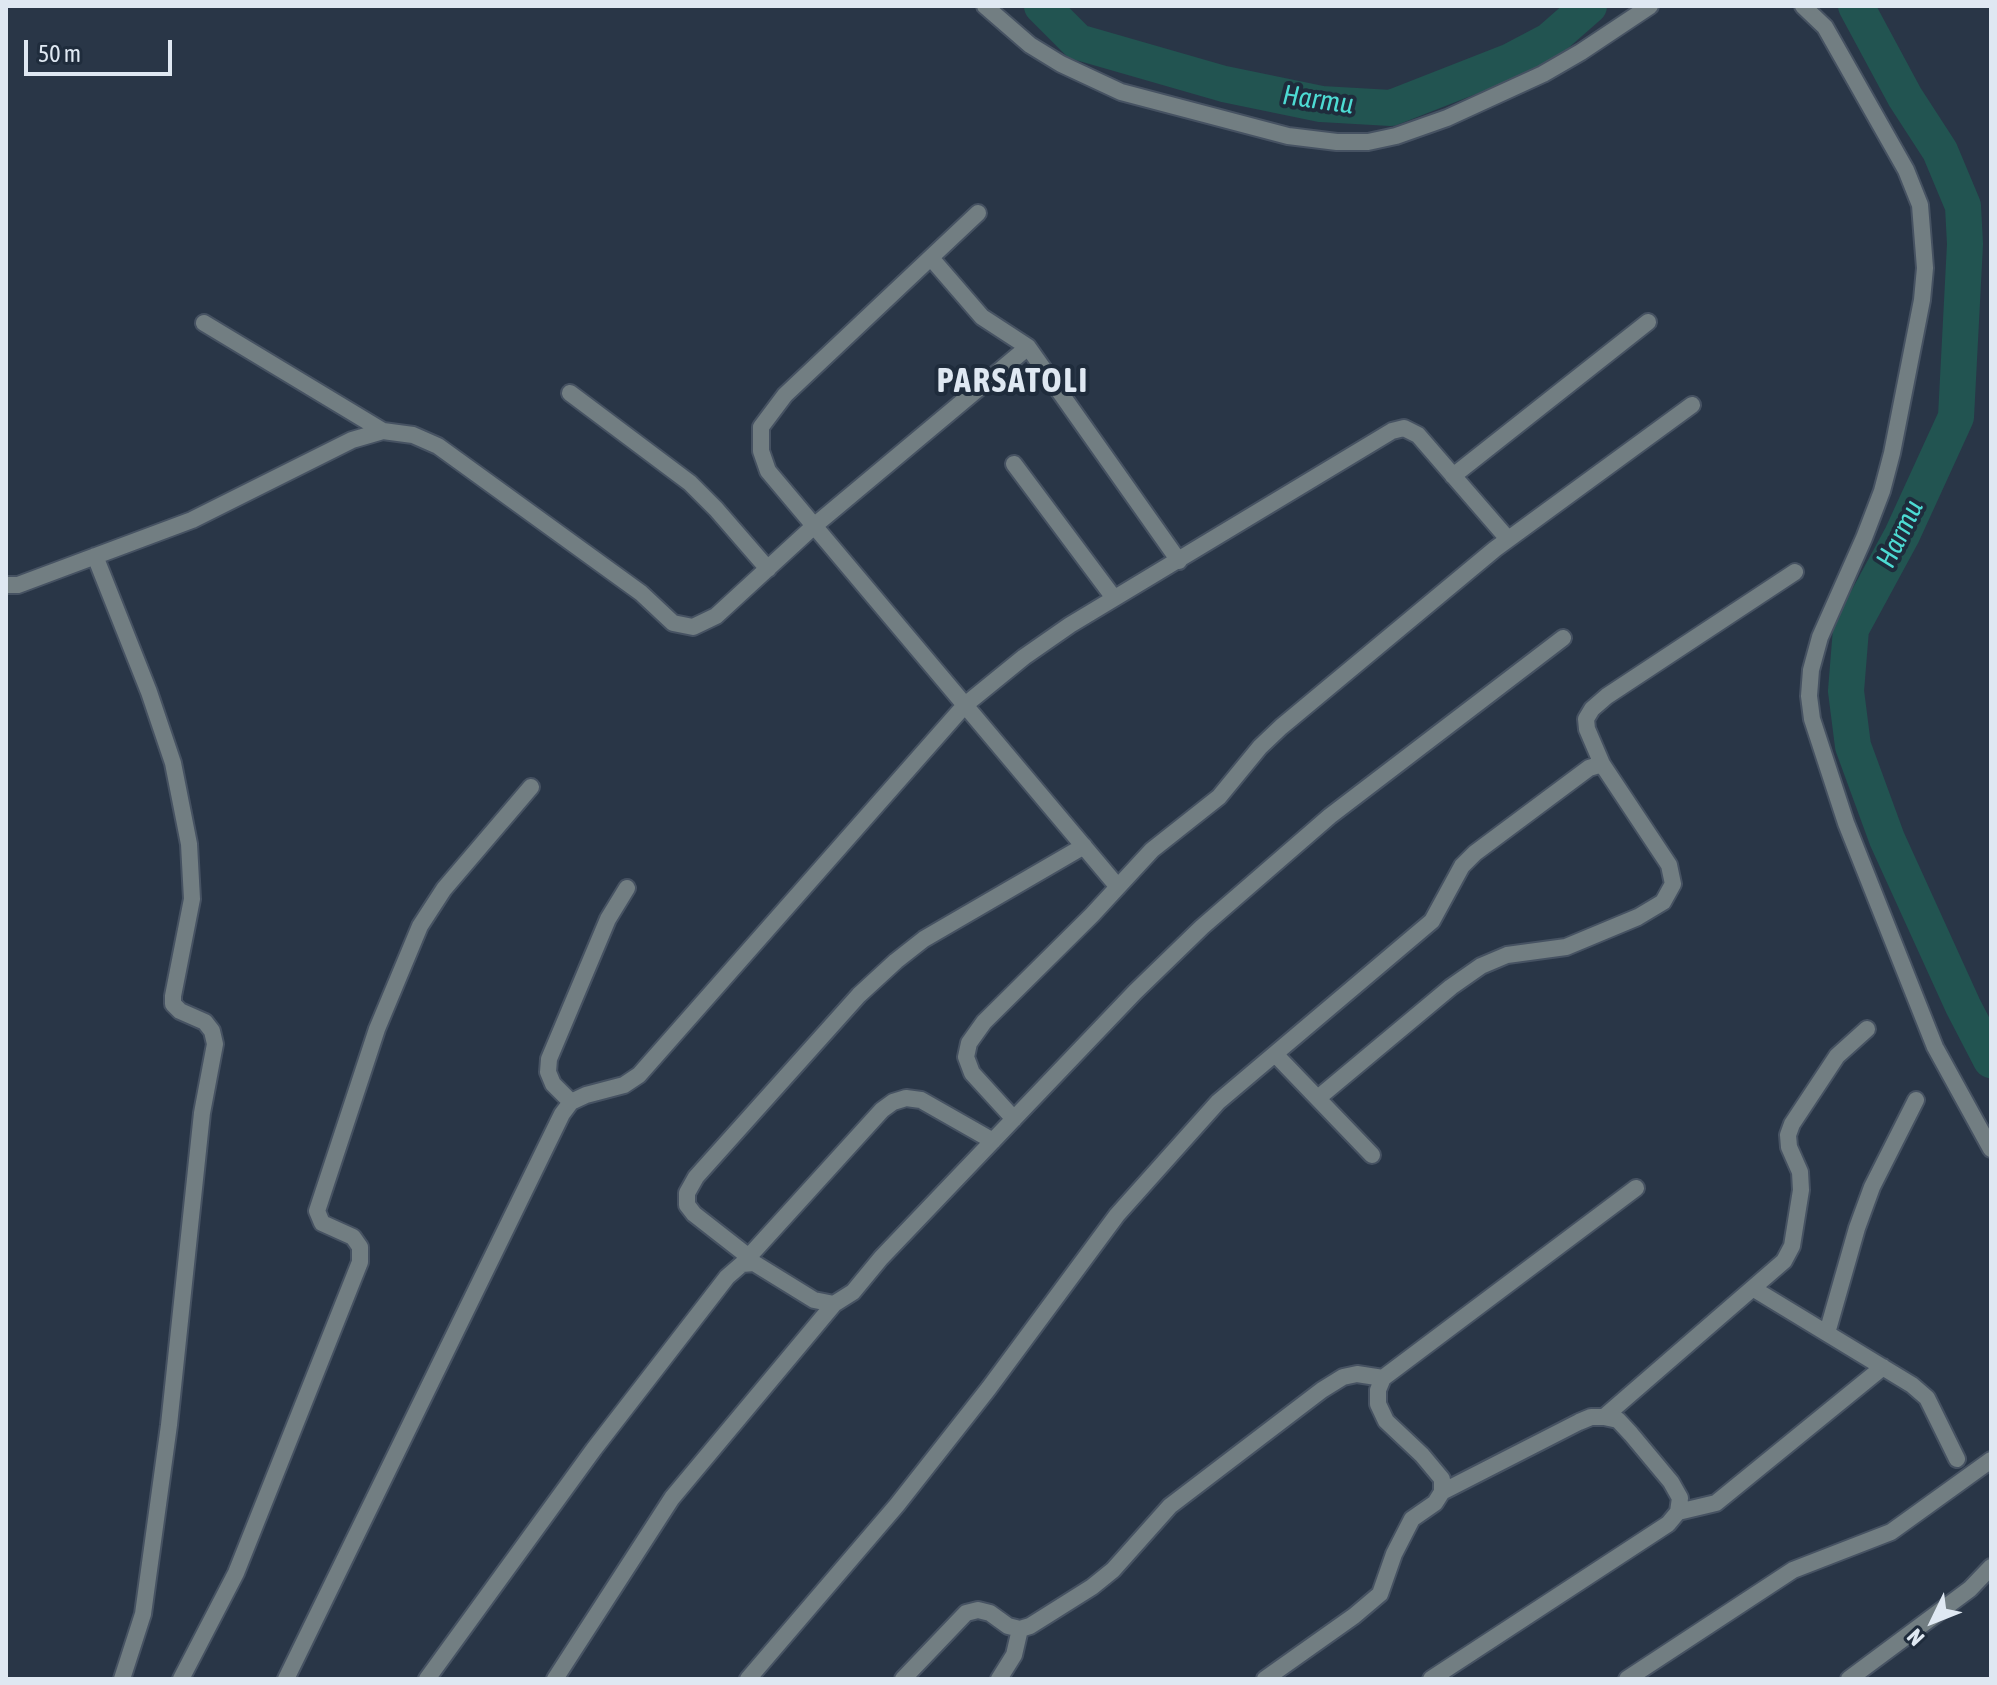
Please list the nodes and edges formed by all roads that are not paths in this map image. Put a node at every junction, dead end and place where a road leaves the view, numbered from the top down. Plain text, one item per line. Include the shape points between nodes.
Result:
1 (985, 6) edge
2 (1650, 6) edge
3 (1803, 6) edge
4 (978, 213) dead end
5 (931, 258) junction
6 (1648, 322) dead end
7 (204, 323) dead end
8 (1028, 347) junction
9 (570, 393) dead end
10 (1692, 405) dead end
11 (383, 431) junction
12 (1014, 464) dead end
13 (1453, 476) junction
14 (814, 526) junction
15 (1508, 539) junction
16 (95, 556) junction
17 (1179, 561) junction
18 (768, 569) junction
19 (1795, 572) dead end
20 (6, 585) edge
21 (1114, 598) junction
22 (1563, 638) dead end
23 (965, 705) junction
24 (1602, 764) junction
25 (531, 787) dead end
26 (1084, 846) junction
27 (1118, 887) junction
28 (627, 888) dead end
29 (1867, 1029) dead end
30 (1275, 1054) junction
31 (1318, 1098) junction
32 (1916, 1100) dead end
33 (571, 1102) junction
34 (1014, 1119) junction
35 (993, 1141) junction
36 (1991, 1149) edge
37 (1372, 1155) dead end
38 (1636, 1188) dead end
39 (745, 1260) junction
40 (1754, 1289) junction
41 (834, 1304) junction
42 (1827, 1333) junction
43 (1883, 1367) junction
44 (1383, 1378) junction
45 (1604, 1417) junction
46 (1957, 1459) dead end
47 (1991, 1460) edge
48 (1442, 1492) junction
49 (1678, 1512) junction
50 (1991, 1567) edge
51 (1020, 1629) junction
52 (122, 1679) edge
53 (181, 1679) edge
54 (286, 1679) edge
55 (427, 1679) edge
56 (555, 1679) edge
57 (748, 1679) edge
58 (903, 1679) edge
59 (999, 1679) edge
60 (1265, 1679) edge
61 (1431, 1679) edge
62 (1627, 1679) edge
63 (1849, 1679) edge

1 - 2 street via 1030,45 1121,92 1288,136 1368,142 1447,118 1543,74
3 - 36 street via 1825,27 1906,170 1920,205 1925,268 1892,453 1864,538 1820,637 1810,683 1812,719 1846,823 1935,1047
4 - 5 street
5 - 8 street via 982,317
5 - 14 street via 785,395 761,427 768,471
6 - 13 street
7 - 11 street
8 - 14 street
8 - 17 street
9 - 18 street via 690,483
10 - 15 street
11 - 16 street via 352,440 192,520
11 - 18 street via 413,435 438,446 641,593 673,623 693,627 716,616
12 - 21 street
13 - 15 street
13 - 17 street via 1418,435 1404,428 1392,431
14 - 18 street
14 - 23 street
15 - 27 street via 1281,727 1219,797 1152,850
16 - 20 street
16 - 52 street via 173,763 189,844 192,899 173,1004 205,1022 215,1044 202,1113 143,1614
17 - 21 street
19 - 24 street via 1592,709 1587,729
21 - 23 street via 1045,641
22 - 34 street via 1330,816 1202,927
23 - 26 street
23 - 33 street via 639,1075
24 - 30 street via 1589,768 1475,853 1462,866 1432,921
24 - 31 street via 1669,865 1673,884 1663,902 1566,947 1507,955 1481,966
25 - 53 street via 420,926 377,1029 317,1211 322,1223 353,1237 360,1247 360,1262 236,1573
26 - 27 street
26 - 39 street via 924,939 896,961 859,995 696,1177 687,1205
27 - 34 street via 969,1043 966,1057 972,1073
28 - 33 street via 608,919 549,1059 553,1084
29 - 40 street via 1837,1056 1792,1124 1789,1147 1801,1190 1792,1246
30 - 31 street
30 - 57 street via 1218,1102 1117,1215 897,1505
31 - 37 street
32 - 42 street via 1872,1187
33 - 54 street via 547,1141
34 - 35 street
35 - 39 street via 921,1100 893,1102
35 - 41 street via 853,1292
38 - 44 street
39 - 41 street via 814,1300
39 - 55 street via 594,1449
40 - 42 street
40 - 45 street
41 - 56 street via 672,1498
42 - 43 street
43 - 46 street via 1927,1398
43 - 49 street via 1716,1503
44 - 48 street via 1378,1404 1386,1421 1442,1479
44 - 51 street via 1357,1374 1322,1390 1170,1506 1092,1587
45 - 48 street via 1579,1422
45 - 49 street via 1618,1420 1671,1482 1680,1498
47 - 62 street via 1891,1532 1793,1570
48 - 60 street via 1412,1519 1380,1594
49 - 61 street via 1668,1524
50 - 63 street via 1970,1589
51 - 58 street via 990,1613 966,1613
51 - 59 street via 1014,1655

